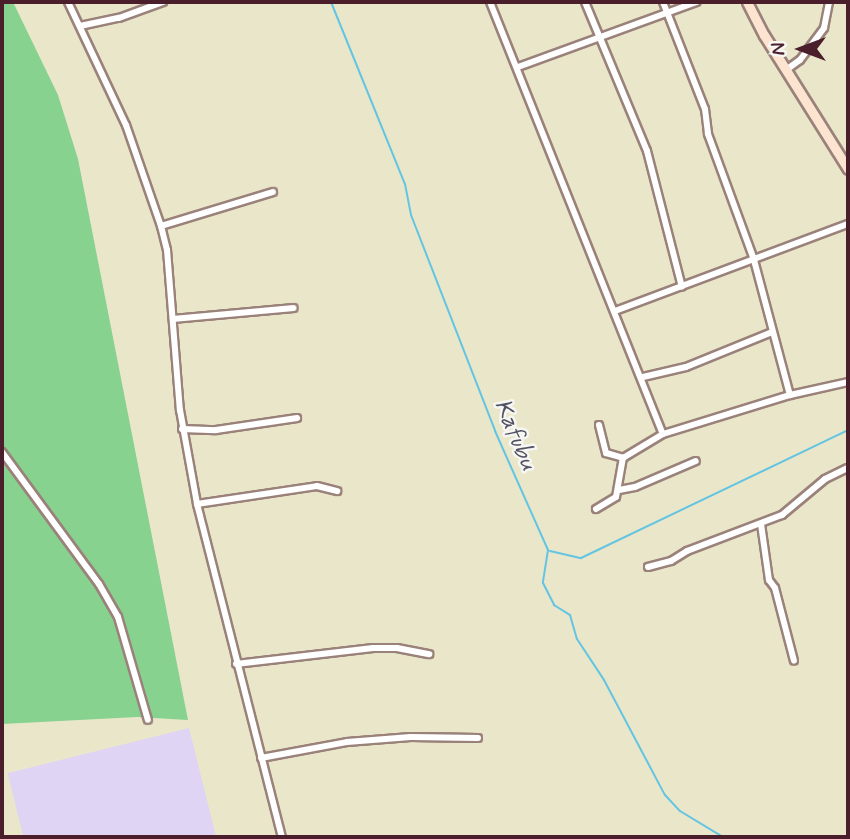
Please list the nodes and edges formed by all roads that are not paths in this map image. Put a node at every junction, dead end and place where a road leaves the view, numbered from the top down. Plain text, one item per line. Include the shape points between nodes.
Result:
1 (68, 2) edge
2 (163, 2) edge
3 (490, 2) edge
4 (585, 2) edge
5 (663, 2) edge
6 (697, 2) edge
7 (747, 2) edge
8 (829, 2) edge
9 (667, 12) junction
10 (79, 26) junction
11 (599, 37) junction
12 (518, 67) junction
13 (786, 70) junction
14 (848, 169) edge
15 (273, 192) dead end
16 (848, 225) edge
17 (161, 226) junction
18 (754, 260) junction
19 (682, 287) junction
20 (293, 307) dead end
21 (615, 310) junction
22 (173, 319) junction
23 (772, 332) junction
24 (643, 377) junction
25 (848, 382) edge
26 (790, 396) junction
27 (297, 418) dead end
28 (599, 425) dead end
29 (182, 429) junction
30 (663, 434) junction
31 (2, 452) edge
32 (623, 458) junction
33 (696, 461) dead end
34 (848, 468) edge
35 (619, 490) junction
36 (337, 491) dead end
37 (197, 504) junction
38 (596, 509) dead end
39 (761, 524) junction
40 (648, 567) dead end
41 (429, 654) dead end
42 (794, 661) dead end
43 (236, 664) junction
44 (148, 720) dead end
45 (478, 738) dead end
46 (261, 758) junction
47 (282, 837) edge

1 - 10 street
2 - 10 street
3 - 12 street
4 - 11 street
5 - 9 street
6 - 9 street
7 - 13 main road
8 - 13 street via 824,27 800,60
9 - 11 street
9 - 18 street via 699,89 708,134
10 - 17 street via 126,125
11 - 12 street
11 - 19 street via 647,151
12 - 21 street
13 - 14 main road
15 - 17 street
16 - 18 street
17 - 22 street
18 - 19 street
18 - 23 street
19 - 21 street
20 - 22 street
21 - 24 street
22 - 29 street
23 - 24 street via 686,367
23 - 26 street
24 - 30 street
25 - 26 street
26 - 30 street
27 - 29 street
28 - 32 street via 606,453
29 - 37 street
30 - 32 street
31 - 44 street via 118,617
32 - 35 street
33 - 35 street
34 - 39 street via 825,479 782,516
35 - 38 street via 611,502
36 - 37 street via 317,486
37 - 43 street
39 - 40 street
39 - 42 street via 769,580
41 - 43 street via 373,648
43 - 46 street
45 - 46 street via 347,742
46 - 47 street

